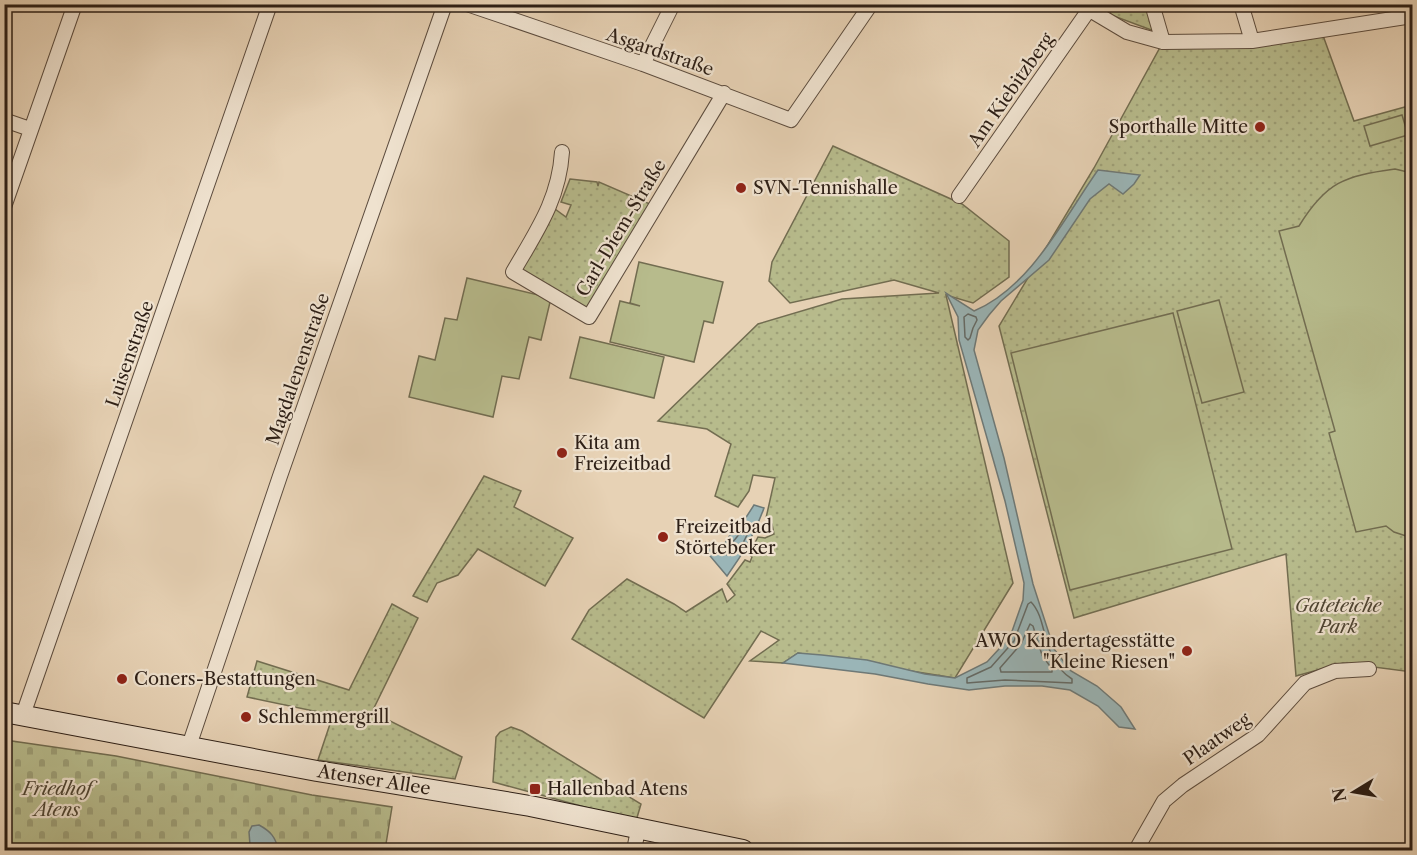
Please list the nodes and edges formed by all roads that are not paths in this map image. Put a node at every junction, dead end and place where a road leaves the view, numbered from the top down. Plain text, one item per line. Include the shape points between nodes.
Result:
1 (75, 4) edge
2 (270, 4) edge
3 (445, 4) edge
4 (467, 4) edge
5 (673, 4) edge
6 (871, 4) edge
7 (1152, 4) edge
8 (1241, 4) edge
9 (1091, 7) edge
10 (1413, 16) edge
11 (1252, 41) junction
12 (1163, 42) junction
13 (643, 64) junction
14 (724, 93) junction
15 (4, 120) edge
16 (30, 129) junction
17 (562, 152) dead end
18 (959, 196) dead end
19 (4, 207) edge
20 (1369, 669) dead end
21 (14, 714) edge
22 (189, 746) junction
23 (638, 830) junction
24 (634, 850) edge
25 (742, 850) edge
26 (1136, 850) edge

1 - 16 street
2 - 21 street, Luisenstraße
3 - 22 street, Magdalenenstraße
4 - 13 street, Asgardstraße
5 - 13 street
6 - 14 street, Asgardstraße via 791,120
7 - 12 street
8 - 11 street
9 - 12 street via 1127,32
9 - 18 street, Am Kiebitzberg
10 - 11 street
11 - 12 street
13 - 14 street, Asgardstraße
14 - 17 street, Carl-Diem-Straße via 589,317 513,272 555,195
15 - 16 street
16 - 19 street
20 - 26 street, Plaatweg via 1335,671 1305,683 1258,735 1164,801
21 - 22 street, Atenser Allee
22 - 23 street, Atenser Allee via 530,806
23 - 24 street
23 - 25 street, Atenser Allee

